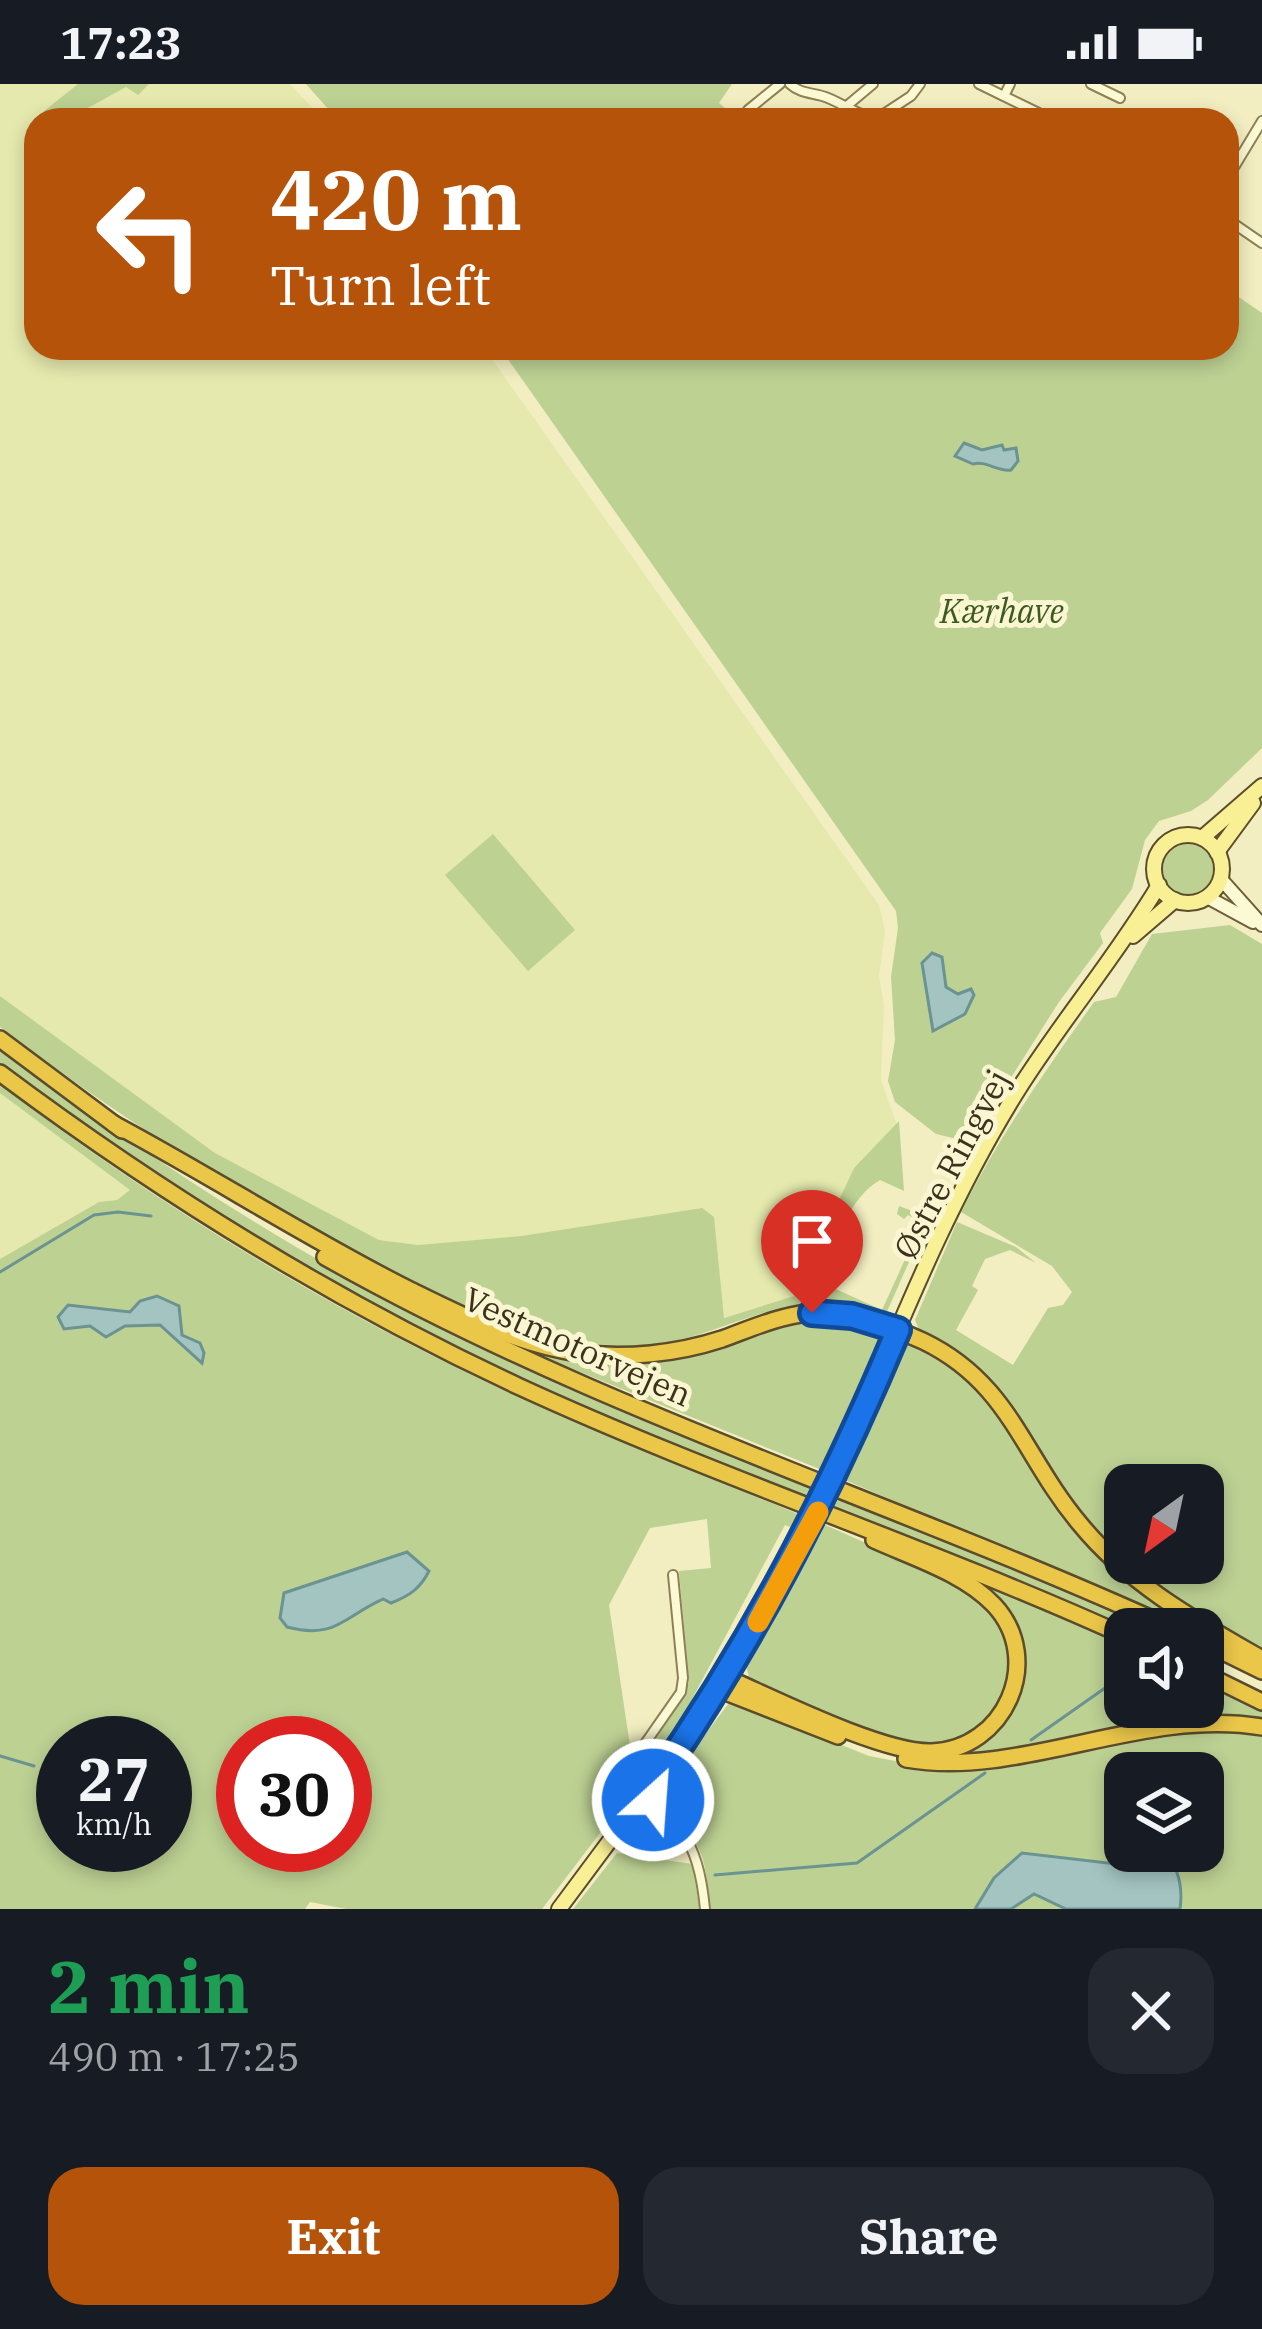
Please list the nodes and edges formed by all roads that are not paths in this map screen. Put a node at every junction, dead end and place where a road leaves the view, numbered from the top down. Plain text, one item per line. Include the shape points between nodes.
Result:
1 (780, 84) edge
2 (790, 84) edge
3 (873, 84) edge
4 (920, 84) edge
5 (979, 84) edge
6 (1010, 84) edge
7 (1091, 84) edge
8 (1004, 96) junction
9 (1120, 98) dead end
10 (845, 107) joint
11 (750, 108) edge
12 (896, 108) edge
13 (1028, 108) edge
14 (1262, 121) edge
15 (1239, 159) edge
16 (1262, 789) edge
17 (1202, 838) junction
18 (1217, 852) junction
19 (1220, 878) junction
20 (1159, 885) junction
21 (1207, 897) junction
22 (1175, 900) junction
23 (1262, 926) edge
24 (1119, 948) junction
25 (0, 1039) edge
26 (0, 1072) edge
27 (114, 1124) junction
28 (898, 1330) junction
29 (718, 1469) junction
30 (673, 1575) dead end
31 (1127, 1608) edge
32 (1104, 1627) edge
33 (1224, 1652) edge
34 (1262, 1659) edge
35 (1262, 1671) edge
36 (722, 1683) junction
37 (1224, 1683) edge
38 (1262, 1702) edge
39 (1262, 1727) edge
40 (646, 1796) junction
41 (559, 1909) edge
42 (705, 1909) edge

1 - 11 street
2 - 10 street
3 - 10 street
4 - 12 street
5 - 8 street
6 - 8 street
7 - 9 street
8 - 13 street
14 - 15 street
16 - 17 main road
16 - 18 main road
17 - 18 main road
17 - 20 main road via 1164,844 1154,867
18 - 19 main road
19 - 21 main road
19 - 23 street
20 - 22 main road
20 - 24 main road, Østre Ringvej
21 - 22 main road
21 - 23 street
22 - 24 main road, Østre Ringvej
24 - 28 main road, Østre Ringvej via 997,1126
25 - 27 highway, Vestmotorvejen
26 - 29 highway, Vestmotorvejen via 178,1200 355,1305 524,1388
27 - 28 highway via 353,1261 538,1345 653,1354 812,1313
27 - 31 highway, Vestmotorvejen via 267,1224 478,1338
28 - 34 highway via 980,1378 1057,1495 1114,1560
28 - 36 main road, Østre Ringvej, bridge via 805,1538
29 - 32 highway, Vestmotorvejen
29 - 36 highway via 975,1589 1005,1619 1018,1664 1008,1706 989,1729 932,1752 874,1740
30 - 40 street via 681,1692 621,1778
33 - 35 highway
36 - 39 highway via 885,1754 933,1763 1165,1726
36 - 40 main road, Østre Ringvej
37 - 38 highway
40 - 41 main road, Østre Ringvej
40 - 42 street via 689,1840

